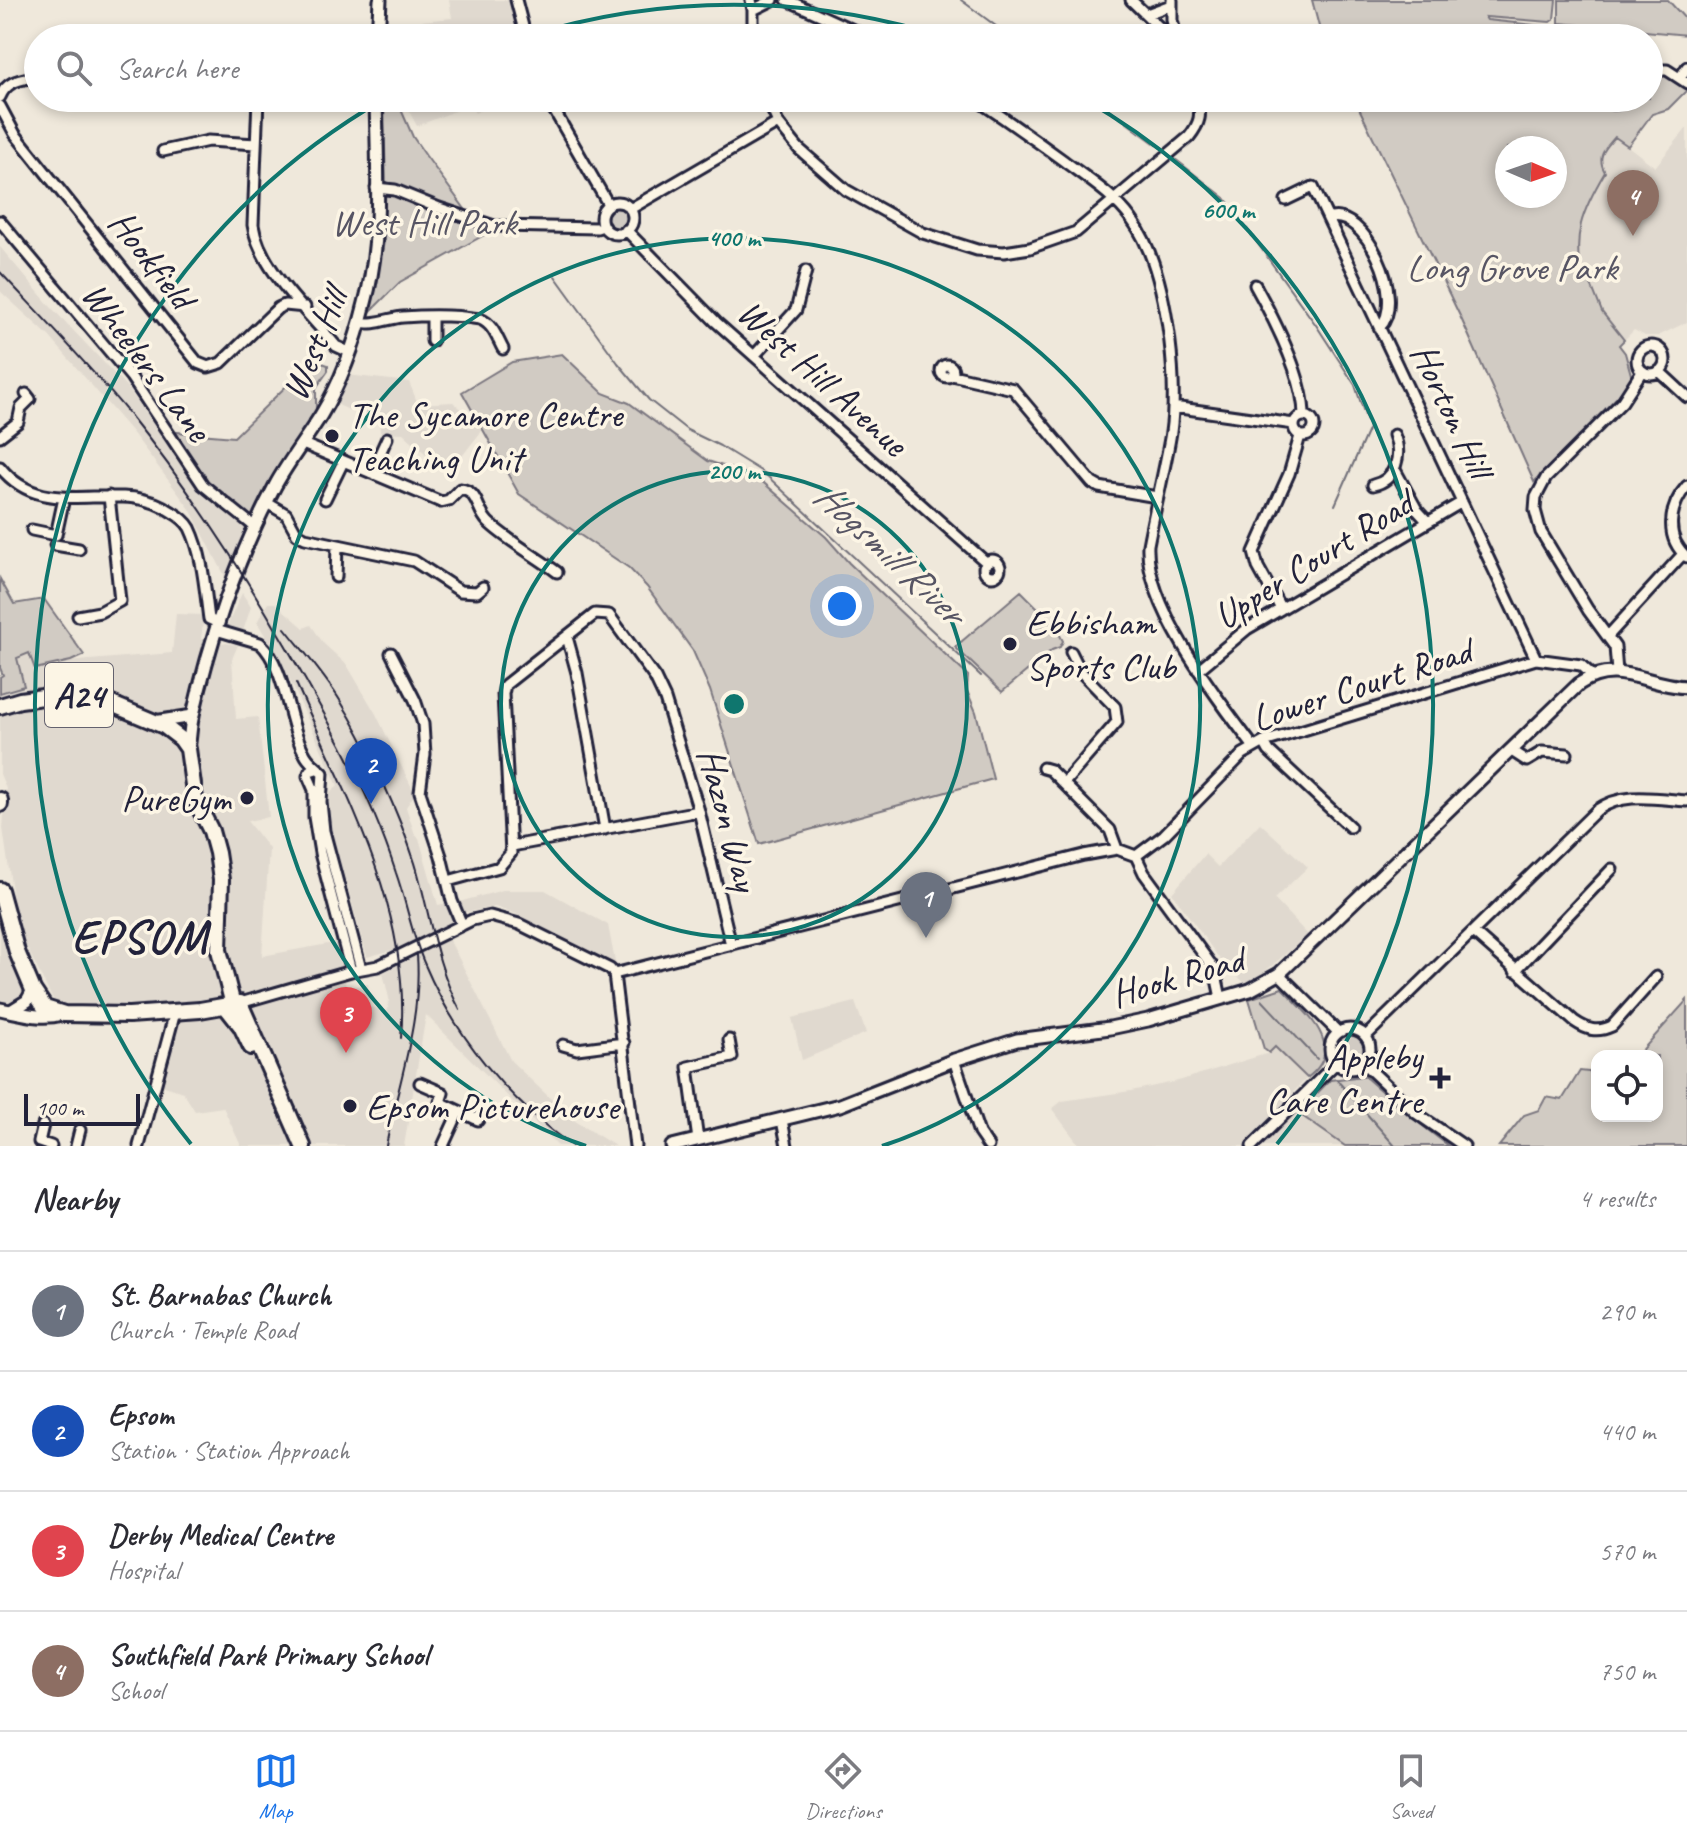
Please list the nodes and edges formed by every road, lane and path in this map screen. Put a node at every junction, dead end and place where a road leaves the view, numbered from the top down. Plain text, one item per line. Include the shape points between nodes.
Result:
1 (380, 0) edge
2 (516, 0) edge
3 (773, 0) edge
4 (787, 0) edge
5 (1131, 0) edge
6 (1172, 2) edge
7 (752, 5) edge
8 (1147, 14) junction
9 (379, 24) edge
10 (522, 24) edge
11 (840, 24) edge
12 (1156, 24) edge
13 (1175, 24) edge
14 (1687, 67) edge
15 (1663, 69) edge
16 (24, 79) edge
17 (1684, 81) edge
18 (0, 97) edge
19 (0, 106) edge
20 (257, 112) edge
21 (376, 112) edge
22 (555, 112) edge
23 (773, 112) edge
24 (993, 112) edge
25 (1200, 112) edge
26 (778, 123) junction
27 (256, 144) junction
28 (163, 151) dead end
29 (376, 188) junction
30 (1114, 199) junction
31 (1286, 200) dead end
32 (608, 204) junction
33 (630, 209) junction
34 (1328, 219) junction
35 (0, 221) edge
36 (603, 226) junction
37 (626, 230) junction
38 (806, 271) dead end
39 (284, 284) junction
40 (1255, 285) dead end
41 (305, 307) junction
42 (278, 308) junction
43 (432, 317) junction
44 (360, 322) junction
45 (1380, 327) junction
46 (432, 341) dead end
47 (503, 349) dead end
48 (349, 352) junction
49 (754, 356) junction
50 (1642, 371) junction
51 (1659, 371) junction
52 (952, 375) dead end
53 (26, 394) dead end
54 (1687, 397) edge
55 (1173, 407) junction
56 (1304, 416) junction
57 (1294, 424) junction
58 (1394, 435) dead end
59 (0, 436) edge
60 (1300, 436) junction
61 (387, 438) dead end
62 (303, 444) junction
63 (343, 462) junction
64 (0, 467) edge
65 (1394, 468) junction
66 (371, 473) junction
67 (1373, 485) dead end
68 (1687, 486) edge
69 (109, 496) junction
70 (1157, 497) junction
71 (68, 498) junction
72 (325, 499) dead end
73 (1462, 502) junction
74 (267, 503) junction
75 (1428, 522) junction
76 (255, 527) junction
77 (32, 530) dead end
78 (55, 543) junction
79 (337, 546) junction
80 (79, 549) dead end
81 (1685, 556) edge
82 (987, 563) dead end
83 (557, 572) dead end
84 (336, 577) dead end
85 (483, 587) dead end
86 (1281, 609) junction
87 (78, 616) dead end
88 (217, 626) junction
89 (1608, 636) junction
90 (567, 637) junction
91 (1071, 652) dead end
92 (391, 653) dead end
93 (1536, 659) junction
94 (1198, 670) junction
95 (1617, 672) junction
96 (1592, 675) junction
97 (1687, 687) edge
98 (0, 706) edge
99 (192, 718) junction
100 (154, 722) junction
101 (175, 732) junction
102 (1264, 742) junction
103 (1253, 746) junction
104 (188, 749) junction
105 (1510, 750) junction
106 (1567, 754) dead end
107 (1043, 768) dead end
108 (1064, 783) junction
109 (1687, 801) edge
110 (699, 811) junction
111 (1350, 827) dead end
112 (605, 829) junction
113 (512, 846) junction
114 (1117, 849) junction
115 (1136, 856) junction
116 (1612, 869) dead end
117 (448, 881) junction
118 (0, 890) edge
119 (462, 925) junction
120 (1473, 932) junction
121 (731, 945) junction
122 (356, 970) junction
123 (1515, 971) junction
124 (614, 974) junction
125 (1279, 974) junction
126 (1656, 977) dead end
127 (33, 990) junction
128 (1221, 998) junction
129 (233, 1005) junction
130 (6, 1010) edge
131 (57, 1012) junction
132 (175, 1012) junction
133 (1338, 1032) junction
134 (1366, 1036) junction
135 (729, 1040) dead end
136 (624, 1043) junction
137 (563, 1045) dead end
138 (954, 1060) junction
139 (1336, 1063) junction
140 (1364, 1064) junction
141 (420, 1083) dead end
142 (459, 1111) junction
143 (481, 1112) dead end
144 (782, 1120) junction
145 (43, 1125) dead end
146 (80, 1130) dead end
147 (698, 1140) junction
148 (51, 1146) edge
149 (76, 1146) edge
150 (139, 1146) edge
151 (295, 1146) edge
152 (303, 1146) edge
153 (443, 1146) edge
154 (635, 1146) edge
155 (672, 1146) edge
156 (787, 1146) edge
157 (988, 1146) edge
158 (1252, 1146) edge
159 (1464, 1146) edge

1 - 9 main road
2 - 10 street
3 - 7 street
4 - 11 street
5 - 8 street
6 - 8 street
6 - 13 street
8 - 12 street
14 - 17 street
15 - 17 street
16 - 18 street via 4,87
19 - 42 street, Hookfield via 15,134 198,363 221,363
20 - 27 street
21 - 29 main road, West Hill
22 - 32 street
23 - 26 street
24 - 30 street
25 - 30 street via 1189,137
26 - 30 street via 808,158 855,196 923,233 977,250 1004,252 1054,241 1076,232
26 - 33 street
27 - 28 street via 203,141
27 - 39 street via 254,235
29 - 36 street via 494,226
29 - 44 main road, West Hill via 372,278
30 - 55 street via 1149,249 1159,278
31 - 34 street, Horton Hill via 1313,187
32 - 33 street via 618,202
32 - 36 street via 601,216
33 - 37 street
34 - 45 street, Horton Hill
34 - 45 street via 1352,221 1382,269 1390,302
35 - 76 street, Wheelers Lane via 131,377 203,485
36 - 37 street via 611,233
37 - 49 street, West Hill Avenue
38 - 49 street via 796,310
39 - 41 street
39 - 42 street
40 - 56 street via 1285,347
41 - 42 street
41 - 48 street via 336,346
43 - 44 street
43 - 46 street
43 - 47 street via 486,321
44 - 48 main road, West Hill
45 - 73 street, Horton Hill
48 - 62 main road, West Hill
49 - 82 street, West Hill Avenue
50 - 51 street
50 - 51 street via 1638,355 1649,346 1664,355
50 - 89 street via 1622,402 1546,478 1536,497 1541,532
51 - 54 street
52 - 70 street via 1013,389 1092,483
53 - 59 street via 30,399 18,422
55 - 57 street
55 - 70 street
56 - 57 street
56 - 60 street via 1315,429
57 - 60 street
58 - 65 street via 1399,453
60 - 86 street via 1254,552
61 - 66 street
62 - 63 street
62 - 74 main road, West Hill
63 - 66 street
63 - 72 street
64 - 71 street via 31,492
65 - 67 street
65 - 75 street
66 - 83 street via 441,502 460,489 468,490 486,521
68 - 81 street via 1671,517 1674,538
69 - 71 street
69 - 87 street via 120,601
69 - 88 street via 141,498 184,520 204,580 209,619
70 - 94 street via 1148,545 1150,574
71 - 78 street
73 - 75 street, Upper Court Road
73 - 93 street, Horton Hill
74 - 76 main road, West Hill
74 - 79 street via 286,514 297,534
75 - 86 street, Upper Court Road
76 - 88 main road, West Hill
77 - 78 street
78 - 80 street
79 - 84 street
79 - 85 street via 414,561 465,593
81 - 89 street
86 - 94 street, Upper Court Road via 1247,629
88 - 99 main road, West Hill
88 - 122 street via 264,647 302,748 316,769 308,776 316,833
89 - 95 street via 1615,647
90 - 110 street, Hazon Way via 595,614 609,615 660,685
90 - 112 street
90 - 113 street, Hazon Way via 505,685
91 - 108 street via 1081,672 1115,707 1117,722
92 - 117 street via 423,724 420,792
93 - 96 street, Lower Court Road via 1581,665
93 - 102 street, Lower Court Road
94 - 103 street
95 - 96 main road
95 - 97 main road
96 - 105 main road, Hook Road
98 - 100 highway, A24 via 77,695 95,697
99 - 100 main road
99 - 101 main road
99 - 104 main road, West Hill
100 - 101 highway, A24
101 - 104 highway, A24
102 - 103 street, Lower Court Road
102 - 111 street
103 - 115 street, Lower Court Road
104 - 129 highway, A24 via 195,799 217,853 219,950
105 - 106 street via 1527,761 1542,752
105 - 125 main road, Hook Road
107 - 108 street
108 - 114 street via 1110,830
109 - 120 street via 1631,797 1607,803
110 - 112 street
110 - 121 street, Hazon Way
112 - 113 street
113 - 117 street via 499,867
114 - 115 street
114 - 121 street
115 - 128 street via 1215,970
116 - 123 street
117 - 119 street
118 - 127 highway
119 - 122 street via 390,962
119 - 124 street via 498,916
120 - 123 street
120 - 134 street
121 - 124 street
122 - 129 street
123 - 126 street via 1588,1030 1612,1026
124 - 136 street
125 - 128 main road, Hook Road
125 - 133 street
127 - 130 main road via 27,1001
127 - 131 highway via 41,1003
128 - 138 main road, Hook Road via 1110,1028 1017,1040
129 - 132 highway
129 - 151 highway, A24
129 - 152 highway, A24
130 - 131 main road via 50,1018
131 - 132 highway
132 - 150 street
133 - 134 street via 1353,1029
133 - 139 street via 1330,1050
134 - 140 street via 1370,1052
135 - 147 street via 732,1057 688,1067
136 - 137 street via 577,1049
136 - 154 street
138 - 144 main road, Hook Road via 840,1105
138 - 157 street
139 - 140 street via 1351,1069
139 - 158 street
140 - 159 street via 1416,1113
141 - 142 street via 443,1093 440,1102
142 - 143 street via 478,1120
142 - 153 street
144 - 147 main road, Hook Road
144 - 156 street
145 - 148 street via 39,1142
146 - 149 street
147 - 155 main road, Hook Road

